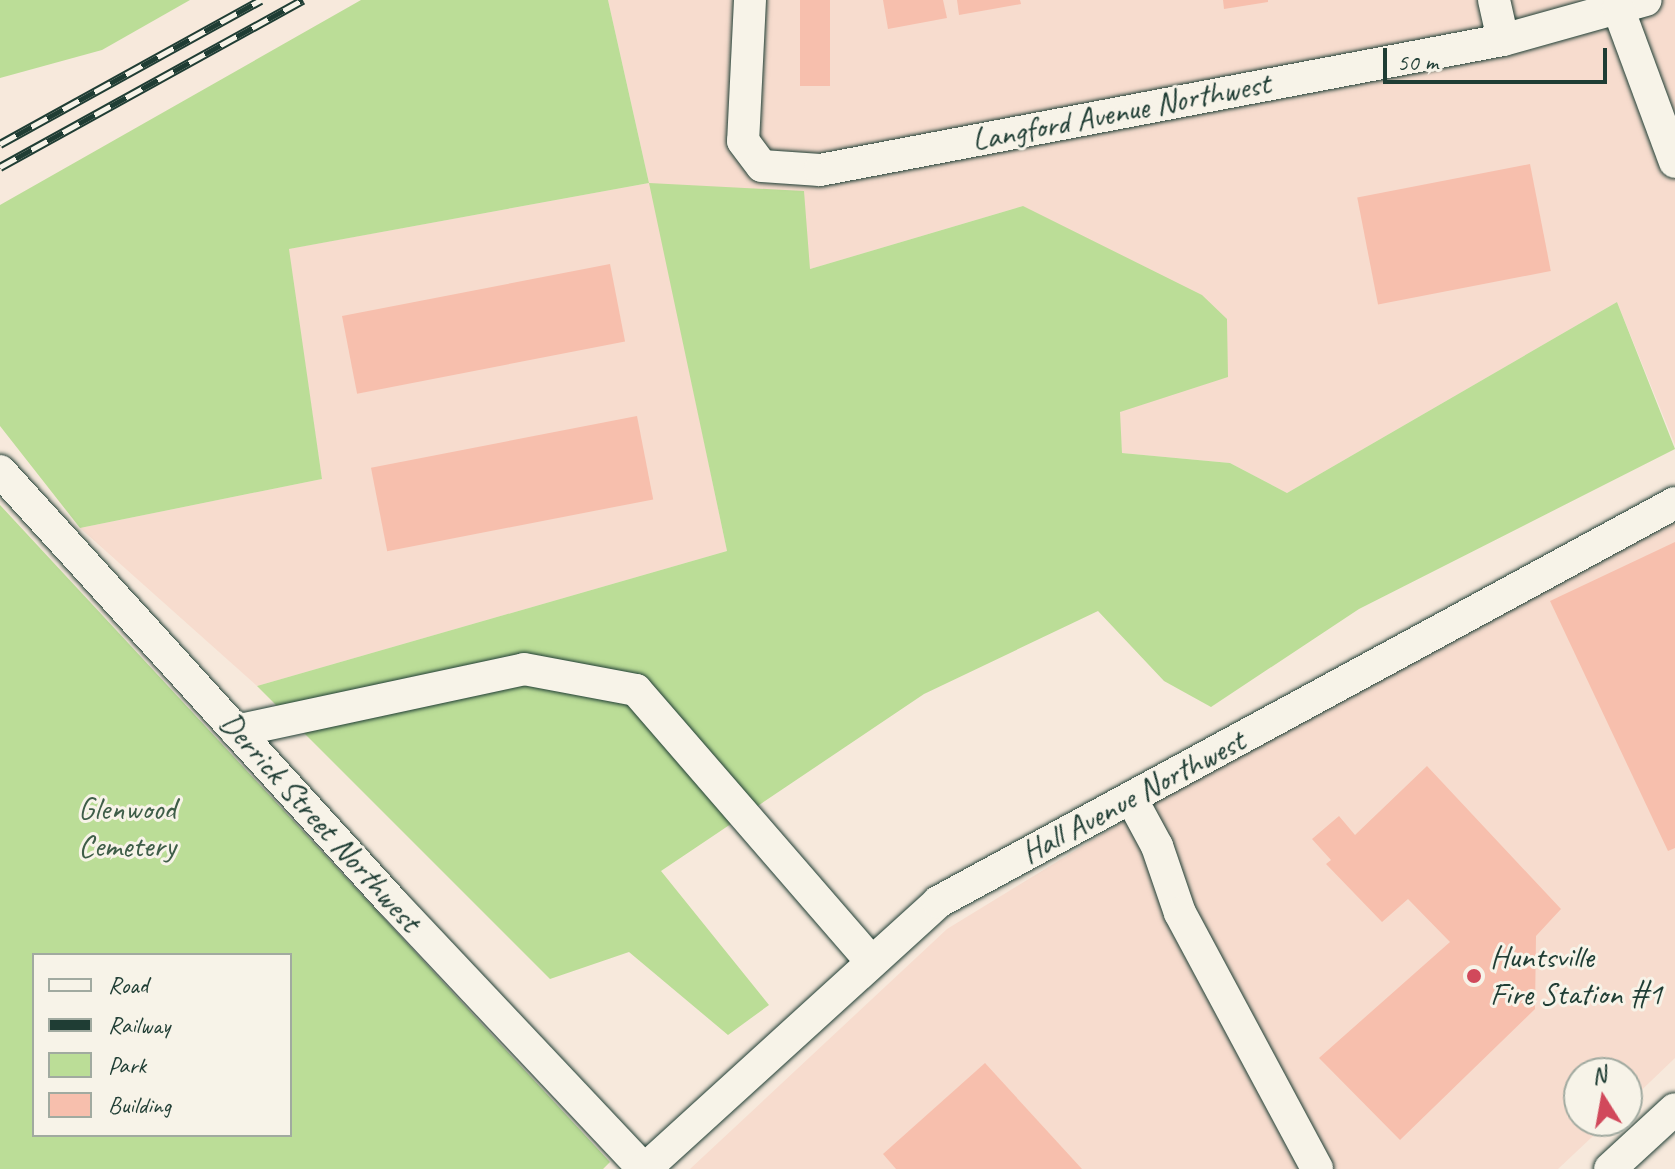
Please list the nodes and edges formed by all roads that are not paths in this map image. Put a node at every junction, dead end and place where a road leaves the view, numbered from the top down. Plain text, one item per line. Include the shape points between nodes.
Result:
1 (750, 0) edge
2 (1494, 0) edge
3 (1632, 4) edge
4 (1503, 40) junction
5 (1675, 162) edge
6 (0, 471) edge
7 (1675, 503) edge
8 (236, 731) junction
9 (1131, 798) junction
10 (872, 962) junction
11 (1675, 1109) edge
12 (645, 1169) edge
13 (1317, 1169) edge
14 (1610, 1169) edge

1 - 4 street, Langford Avenue Northwest via 743,141 762,166 820,170
2 - 4 street
3 - 4 street, Langford Avenue Northwest
3 - 5 street
6 - 8 street, Derrick Street Northwest
7 - 9 street, Hall Avenue Northwest
8 - 10 street via 524,669 636,690
8 - 12 street, Derrick Street Northwest
9 - 10 street, Hall Avenue Northwest via 938,902
9 - 13 street via 1157,846 1180,913
10 - 12 street, Hall Avenue Northwest
11 - 14 street

